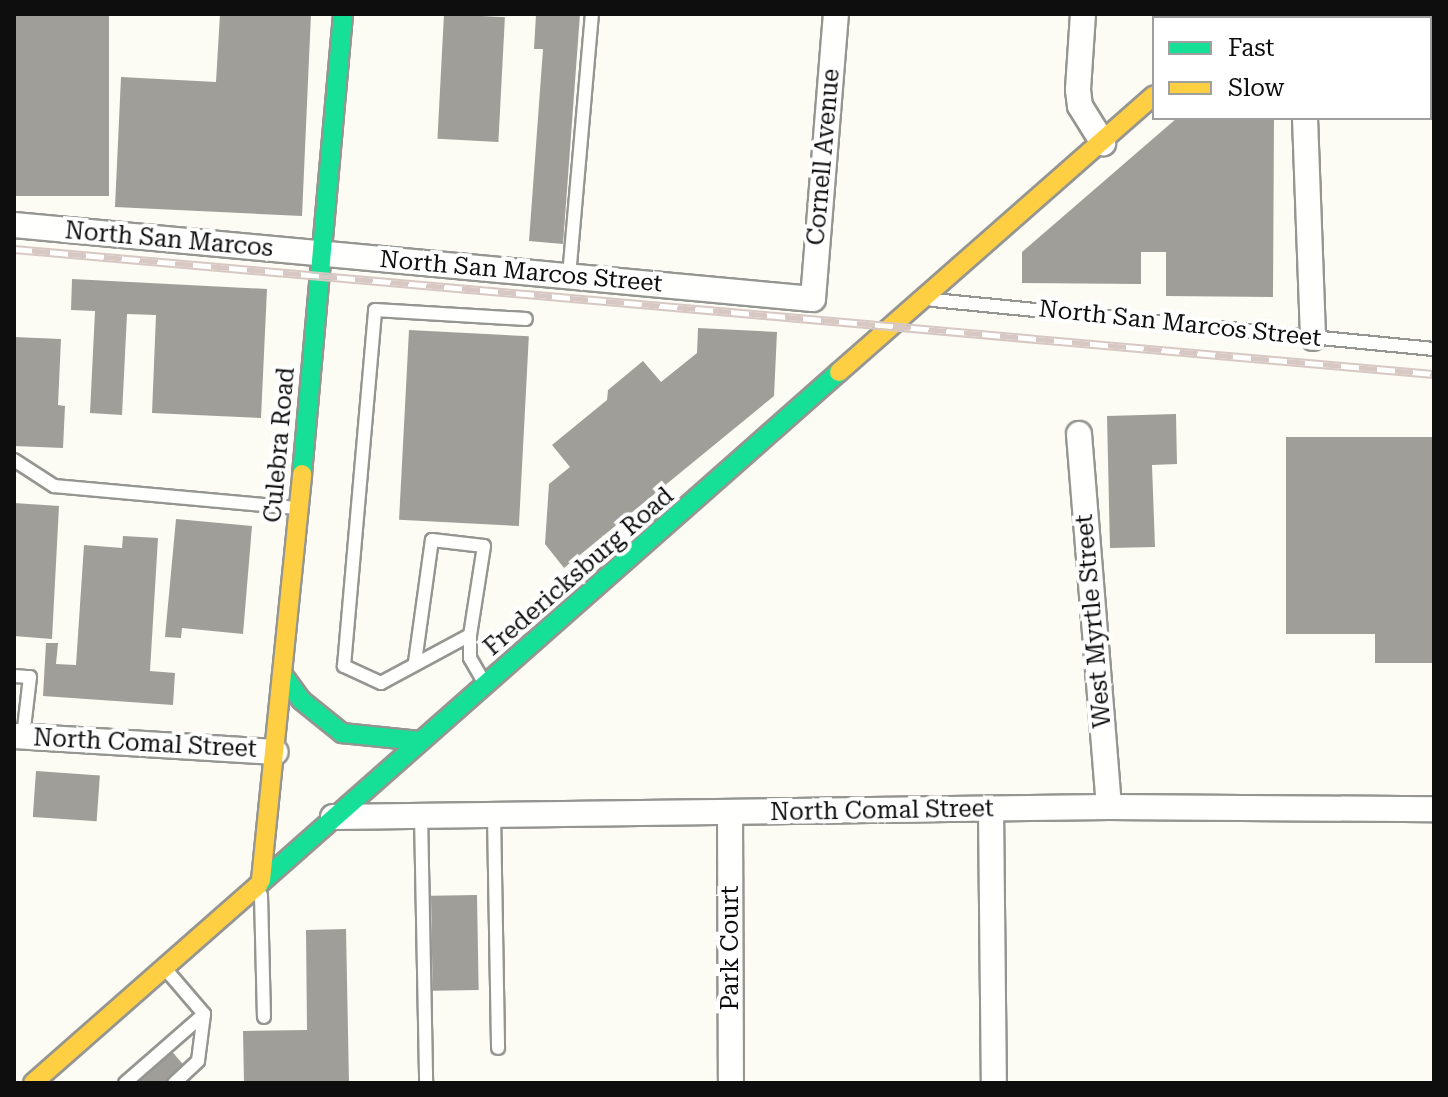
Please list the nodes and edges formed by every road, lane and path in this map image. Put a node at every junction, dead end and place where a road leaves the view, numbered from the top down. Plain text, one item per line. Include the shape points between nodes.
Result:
1 (343, 14) edge
2 (592, 14) edge
3 (836, 14) edge
4 (1083, 14) edge
5 (1152, 97) edge
6 (1305, 120) edge
7 (1103, 143) junction
8 (14, 225) edge
9 (324, 254) junction
10 (569, 276) junction
11 (813, 299) joint
12 (926, 300) junction
13 (526, 319) dead end
14 (1313, 338) junction
15 (1434, 349) edge
16 (1079, 434) dead end
17 (14, 460) edge
18 (298, 508) junction
19 (470, 635) junction
20 (415, 662) junction
21 (283, 675) junction
22 (14, 676) edge
23 (486, 684) junction
24 (18, 737) edge
25 (420, 741) junction
26 (276, 752) junction
27 (1109, 807) junction
28 (991, 809) junction
29 (1434, 809) edge
30 (730, 813) junction
31 (421, 814) junction
32 (494, 815) junction
33 (330, 817) junction
34 (261, 880) junction
35 (164, 966) junction
36 (204, 1014) junction
37 (264, 1017) dead end
38 (498, 1048) dead end
39 (43, 1080) edge
40 (125, 1083) edge
41 (174, 1083) edge
42 (426, 1083) edge
43 (731, 1083) edge
44 (994, 1083) edge

1 - 9 main road, Culebra Road
2 - 10 lane
3 - 11 street, Cornell Avenue
4 - 7 street via 1079,98
5 - 7 main road, Fredericksburg Road
6 - 14 street
7 - 12 main road, Fredericksburg Road
8 - 9 street, North San Marcos
9 - 10 street, North San Marcos Street
9 - 18 main road, Culebra Road
10 - 11 street, North San Marcos Street
12 - 14 lane, North San Marcos Street
12 - 23 main road, Fredericksburg Road
13 - 20 lane via 375,310 344,666 381,683
14 - 15 lane, North San Marcos Street
16 - 27 street, West Myrtle Street
17 - 18 lane via 54,486
18 - 21 main road, Culebra Road
19 - 20 lane
19 - 20 lane via 484,546 432,540
19 - 23 lane via 470,658
21 - 25 main road via 301,700 342,733
21 - 26 main road, Culebra Road
22 - 24 lane via 30,677
23 - 25 main road, Fredericksburg Road
24 - 26 street, North Comal Street
25 - 33 main road, Fredericksburg Road
26 - 34 main road, Culebra Road
27 - 28 street, North Comal Street
27 - 29 street, North Comal Street
28 - 30 street, North Comal Street
28 - 44 street
30 - 32 street, North Comal Street
30 - 43 street, Park Court
31 - 32 street, North Comal Street
31 - 33 street, North Comal Street
31 - 42 lane
32 - 38 lane
33 - 34 main road, Fredericksburg Road
34 - 35 main road, Fredericksburg Road
34 - 37 lane
35 - 36 lane
35 - 39 main road, Fredericksburg Road
36 - 40 lane
36 - 41 lane via 198,1061

